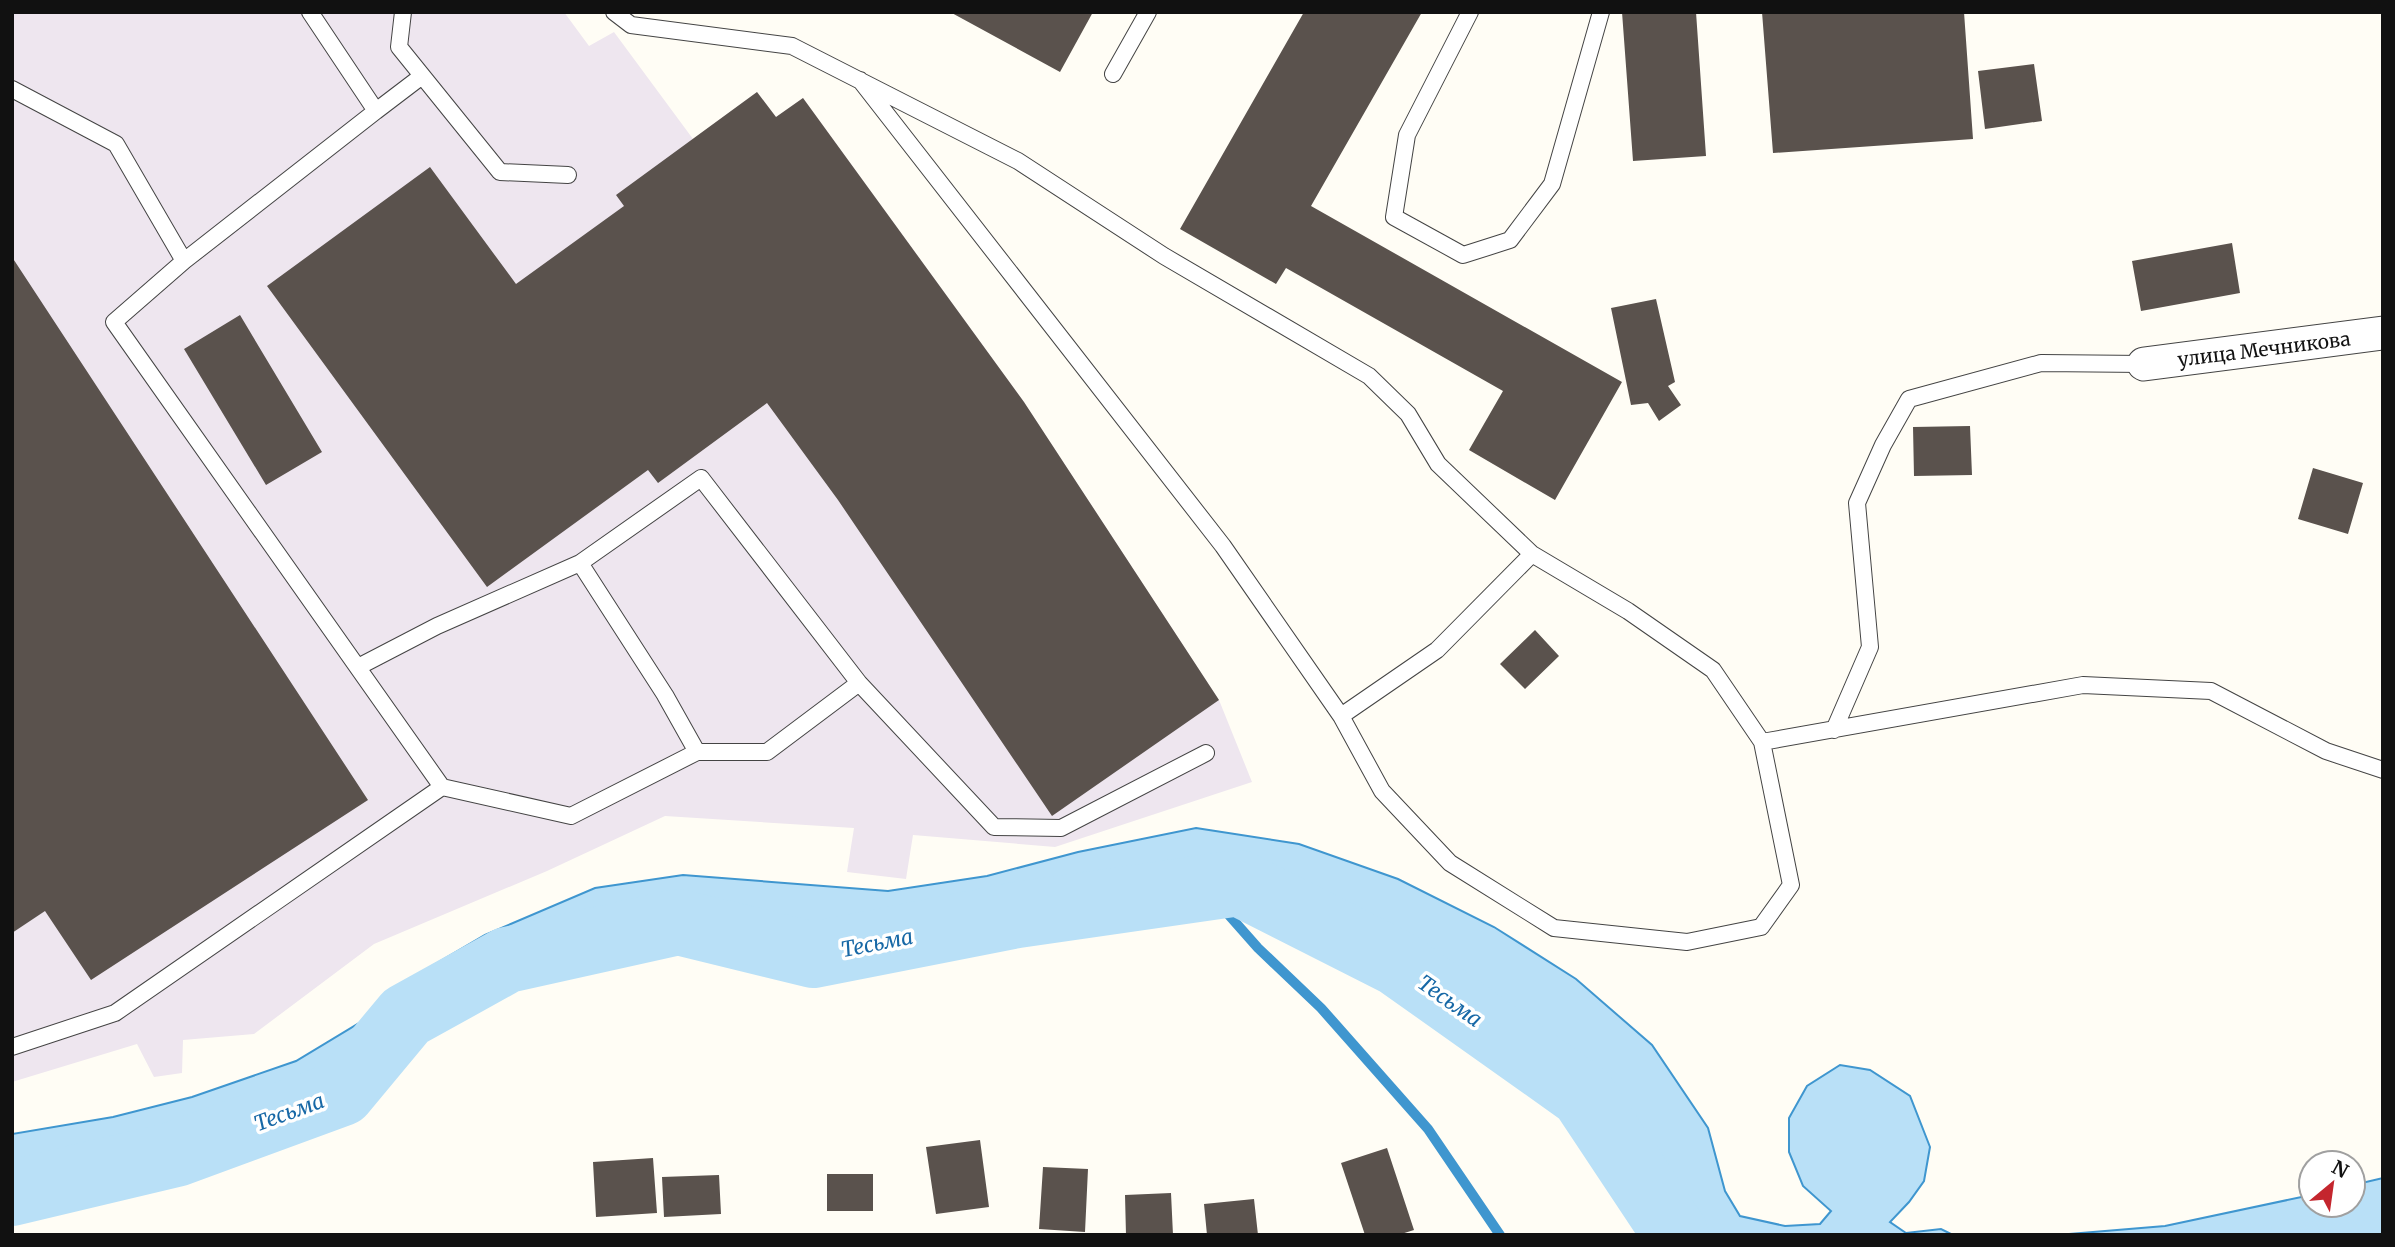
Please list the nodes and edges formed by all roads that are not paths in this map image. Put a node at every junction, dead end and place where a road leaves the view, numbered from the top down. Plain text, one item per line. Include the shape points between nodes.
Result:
1 (310, 12) edge
2 (403, 12) edge
3 (614, 12) edge
4 (1148, 12) edge
5 (1470, 12) edge
6 (1601, 12) edge
7 (1113, 74) dead end
8 (422, 76) junction
9 (860, 80) junction
10 (12, 89) edge
11 (376, 111) junction
12 (568, 175) dead end
13 (184, 261) junction
14 (2383, 333) edge
15 (2144, 364) joint
16 (1532, 554) junction
17 (580, 564) junction
18 (358, 667) junction
19 (859, 683) junction
20 (1341, 716) junction
21 (1834, 730) junction
22 (1762, 742) junction
23 (697, 752) junction
24 (1206, 753) dead end
25 (2383, 769) edge
26 (442, 787) junction
27 (12, 1047) edge

1 - 11 lane
2 - 8 lane via 400,47
3 - 9 lane via 631,25 792,46
4 - 7 lane
5 - 6 lane via 1407,135 1394,217 1463,255 1510,240 1552,184
8 - 11 lane
8 - 12 lane via 500,172
9 - 16 lane via 1018,161 1164,256 1369,376 1408,414 1438,464
9 - 20 lane via 1223,546
10 - 13 lane via 116,144
11 - 13 lane
13 - 18 lane via 114,323
14 - 15 street, улица Мечникова
15 - 21 lane via 2041,363 1909,398 1857,503 1870,647
16 - 20 lane via 1437,650
16 - 22 lane via 1628,611 1713,670
17 - 18 lane via 437,626
17 - 19 lane via 701,478
17 - 23 lane
18 - 26 lane
19 - 23 lane via 767,752
19 - 24 lane via 993,827 1061,828
20 - 22 lane via 1381,791 1450,863 1554,928 1687,942 1761,927 1791,885
21 - 22 lane
21 - 25 lane via 2083,685 2211,691 2326,751
23 - 26 lane via 571,816
26 - 27 lane via 115,1013

